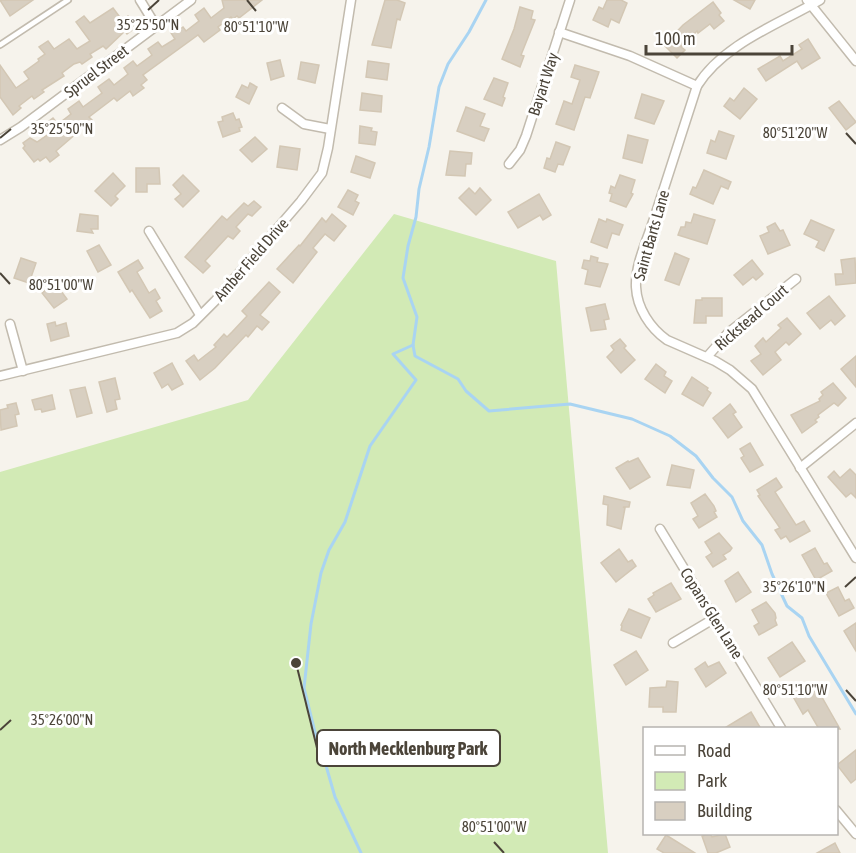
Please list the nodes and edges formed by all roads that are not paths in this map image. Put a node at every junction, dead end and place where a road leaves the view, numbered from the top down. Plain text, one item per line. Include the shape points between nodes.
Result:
1 (68, 0) edge
2 (140, 0) edge
3 (191, 0) edge
4 (351, 0) edge
5 (570, 0) edge
6 (820, 0) edge
7 (809, 3) edge
8 (156, 26) junction
9 (559, 32) junction
10 (0, 45) edge
11 (856, 61) edge
12 (697, 86) junction
13 (282, 108) dead end
14 (330, 129) junction
15 (0, 141) edge
16 (509, 164) dead end
17 (149, 231) dead end
18 (796, 279) dead end
19 (200, 315) junction
20 (10, 324) dead end
21 (706, 357) junction
22 (23, 371) junction
23 (0, 376) edge
24 (856, 423) edge
25 (800, 468) junction
26 (660, 529) dead end
27 (856, 558) edge
28 (716, 618) junction
29 (673, 643) dead end
30 (780, 727) edge
31 (838, 811) edge
32 (856, 834) edge

1 - 10 lane
2 - 8 street
3 - 8 street, Spruel Street
4 - 14 street, Amber Field Drive
5 - 9 street, Bayart Way
6 - 7 street, Saint Barts Lane
7 - 11 street
7 - 12 street, Saint Barts Lane via 723,56
8 - 15 street, Spruel Street
9 - 12 street via 630,56
9 - 16 street, Bayart Way via 526,136
12 - 21 street, Saint Barts Lane via 635,285 642,310 659,334
13 - 14 street via 304,124
14 - 19 street, Amber Field Drive via 326,162 315,185
17 - 19 street
18 - 21 street, Rickstead Court via 728,333
19 - 22 street, Amber Field Drive via 184,330 165,337
20 - 22 street
21 - 25 street, Saint Barts Lane via 730,370 752,389
22 - 23 street, Amber Field Drive
24 - 25 street
25 - 27 street, Saint Barts Lane
26 - 28 street, Copans Glen Lane
28 - 29 street
28 - 30 street, Copans Glen Lane
31 - 32 street

